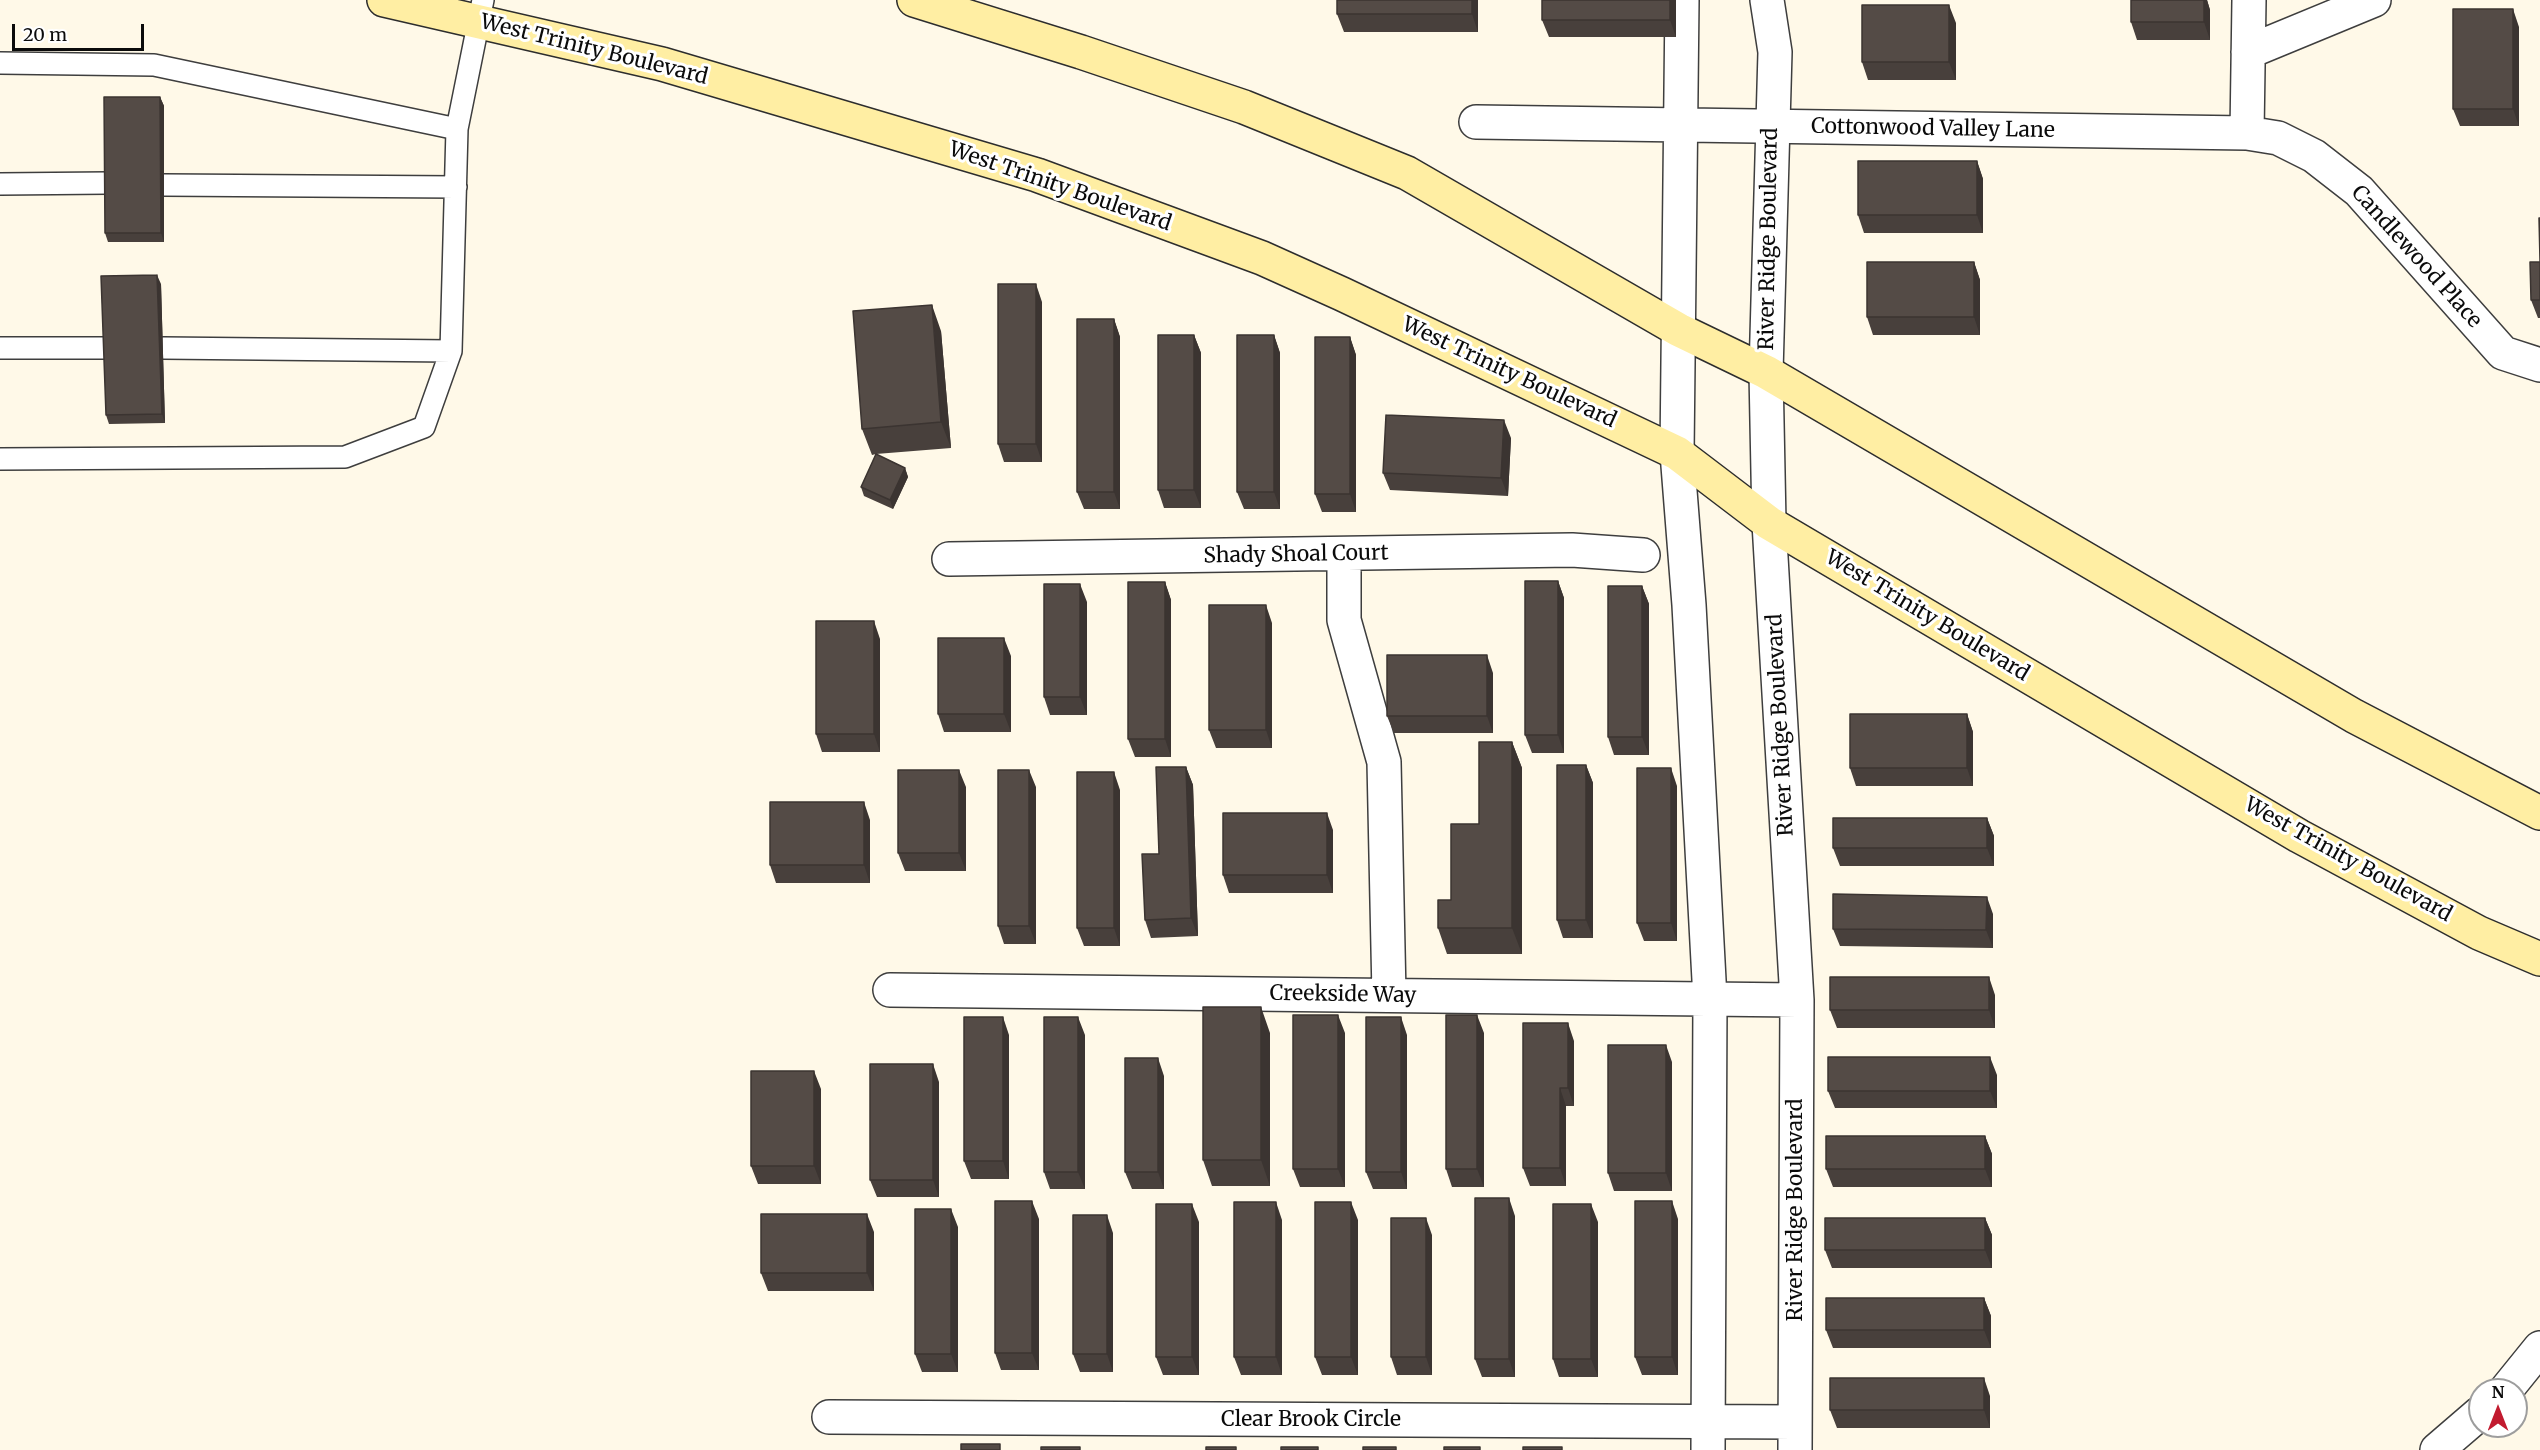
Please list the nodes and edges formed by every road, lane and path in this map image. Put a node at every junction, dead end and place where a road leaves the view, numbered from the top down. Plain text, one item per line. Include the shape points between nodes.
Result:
1 (384, 0) edge
2 (915, 0) edge
3 (1682, 0) edge
4 (1767, 0) edge
5 (2249, 0) edge
6 (2374, 0) edge
7 (481, 11) edge
8 (2248, 52) junction
9 (0, 63) edge
10 (1476, 122) dead end
11 (1682, 125) junction
12 (1772, 126) junction
13 (457, 129) junction
14 (2247, 133) junction
15 (108, 183) edge
16 (0, 184) edge
17 (164, 185) dead end
18 (456, 187) junction
19 (1679, 330) junction
20 (0, 348) edge
21 (107, 348) edge
22 (163, 348) dead end
23 (452, 351) junction
24 (2540, 366) edge
25 (1766, 372) junction
26 (1677, 453) junction
27 (0, 459) edge
28 (1769, 523) junction
29 (1344, 554) junction
30 (1643, 555) dead end
31 (949, 559) dead end
32 (2540, 813) edge
33 (2540, 959) edge
34 (890, 990) dead end
35 (1389, 995) junction
36 (1710, 999) junction
37 (1797, 1000) junction
38 (2540, 1348) edge
39 (2516, 1378) edge
40 (829, 1417) dead end
41 (2468, 1423) edge
42 (1708, 1436) edge
43 (1795, 1436) edge
44 (2436, 1450) edge

1 - 7 main road, West Trinity Boulevard
2 - 19 main road via 1244,107 1407,173
3 - 11 street
4 - 12 street, River Ridge Boulevard via 1775,52
5 - 8 street
6 - 8 street
7 - 13 lane
7 - 26 main road, West Trinity Boulevard via 1037,175 1262,258
8 - 14 street
9 - 13 lane via 154,65
10 - 11 street, Cottonwood Valley Lane
11 - 12 street, Cottonwood Valley Lane
11 - 19 street
12 - 14 street, Cottonwood Valley Lane
12 - 25 street, River Ridge Boulevard
13 - 18 lane
14 - 24 street, Candlewood Place via 2278,138 2314,156 2359,191 2503,353
15 - 16 lane
17 - 18 lane
18 - 23 lane
19 - 25 main road
19 - 26 street
20 - 21 lane
22 - 23 lane
23 - 27 lane via 424,427 345,457
25 - 28 street, River Ridge Boulevard
25 - 32 main road via 2354,716
26 - 28 main road, West Trinity Boulevard
26 - 36 street
28 - 33 main road, West Trinity Boulevard via 2299,836 2479,933
28 - 37 street, River Ridge Boulevard
29 - 30 street, Shady Shoal Court via 1572,550
29 - 31 street, Shady Shoal Court
29 - 35 street via 1344,620 1384,762
34 - 35 street, Creekside Way
35 - 36 street, Creekside Way
36 - 37 street, Creekside Way
36 - 42 street
37 - 43 street, River Ridge Boulevard
38 - 39 street
40 - 42 street, Clear Brook Circle
41 - 44 street
42 - 43 street, Clear Brook Circle

